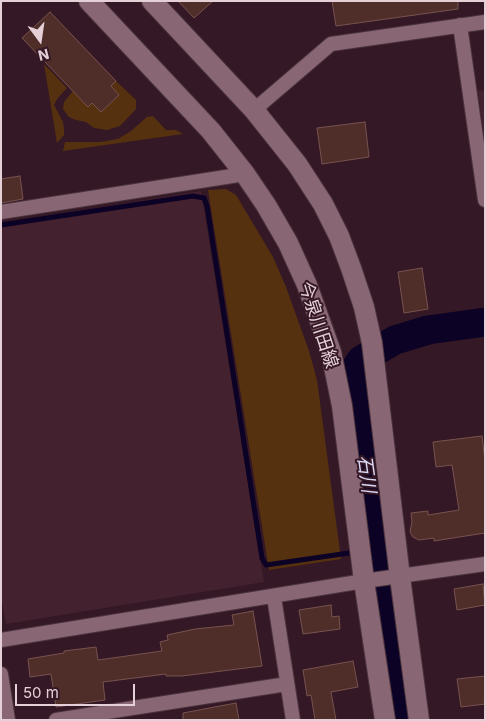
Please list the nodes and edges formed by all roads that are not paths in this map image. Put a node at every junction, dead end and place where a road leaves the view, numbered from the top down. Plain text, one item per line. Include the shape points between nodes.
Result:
1 (89, 1) edge
2 (152, 1) edge
3 (485, 22) edge
4 (460, 26) junction
5 (254, 110) junction
6 (245, 174) junction
7 (485, 200) edge
8 (1, 212) edge
9 (485, 564) edge
10 (400, 577) junction
11 (364, 582) junction
12 (274, 597) junction
13 (1, 640) edge
14 (1, 674) edge
15 (288, 684) junction
16 (108, 716) edge
17 (8, 720) edge
18 (56, 720) edge
19 (293, 720) edge
20 (385, 720) edge
21 (419, 720) edge

1 - 6 street, 今泉川田線 via 211,131
2 - 5 street
3 - 4 street
4 - 5 street via 331,44
4 - 7 street
5 - 10 street via 297,164 323,204 339,236 364,307 372,343
6 - 8 street
6 - 11 street, 今泉川田線 via 288,243 330,352 342,406
9 - 10 street
10 - 11 street
10 - 21 street
11 - 12 street
11 - 20 street, 今泉川田線
12 - 13 street
12 - 15 street
14 - 17 street
15 - 16 street
15 - 19 street
16 - 18 street

